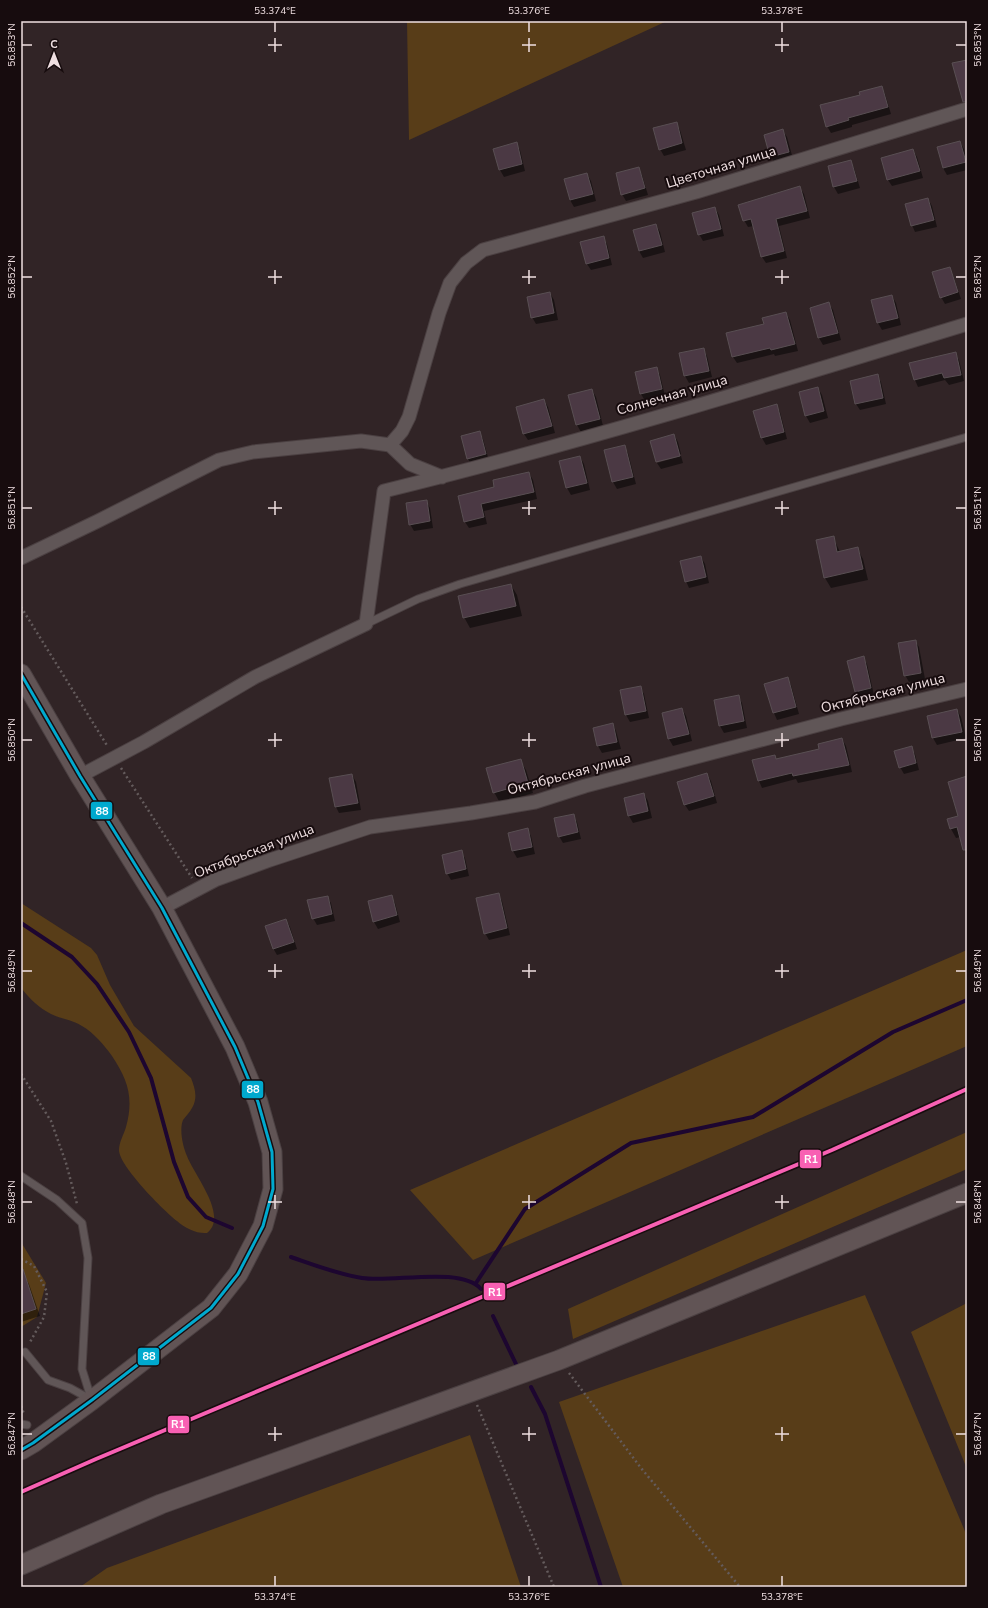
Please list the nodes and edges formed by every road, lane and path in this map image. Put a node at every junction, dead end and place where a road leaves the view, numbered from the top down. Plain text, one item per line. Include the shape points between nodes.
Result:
1 (967, 109) edge
2 (967, 324) edge
3 (967, 437) edge
4 (390, 445) junction
5 (442, 477) junction
6 (21, 558) edge
7 (366, 624) junction
8 (21, 674) edge
9 (967, 689) edge
10 (80, 776) junction
11 (162, 908) junction
12 (21, 1074) edge
13 (21, 1176) edge
14 (967, 1193) edge
15 (82, 1224) junction
16 (21, 1259) edge
17 (25, 1352) joint
18 (559, 1360) junction
19 (472, 1392) junction
20 (92, 1400) junction
21 (21, 1450) edge
22 (21, 1565) edge
23 (554, 1587) edge
24 (740, 1587) edge

1 - 4 street, Цветочная улица via 696,192 483,250 466,263 450,283 439,312 409,417 402,431
2 - 5 street, Солнечная улица via 690,407
3 - 7 lane via 460,584 418,599
4 - 5 street via 410,464
4 - 6 street via 361,441 253,452 219,460
5 - 7 street, Солнечная улица via 384,491
7 - 10 street via 255,677
8 - 10 street
9 - 11 street, Октябрьская улица via 841,719 593,784 535,802 370,827 215,880
10 - 11 street
11 - 20 street via 234,1047 258,1102 272,1152 273,1188 263,1226 242,1267 211,1308
12 - 15 path via 51,1121 66,1163
13 - 15 lane via 57,1200
14 - 18 street
15 - 20 lane via 88,1258 82,1369
16 - 17 path via 34,1266 47,1292 44,1317
17 - 20 lane via 48,1380
18 - 19 street
18 - 24 path via 641,1468
19 - 22 street via 161,1504
19 - 23 path
20 - 21 street

